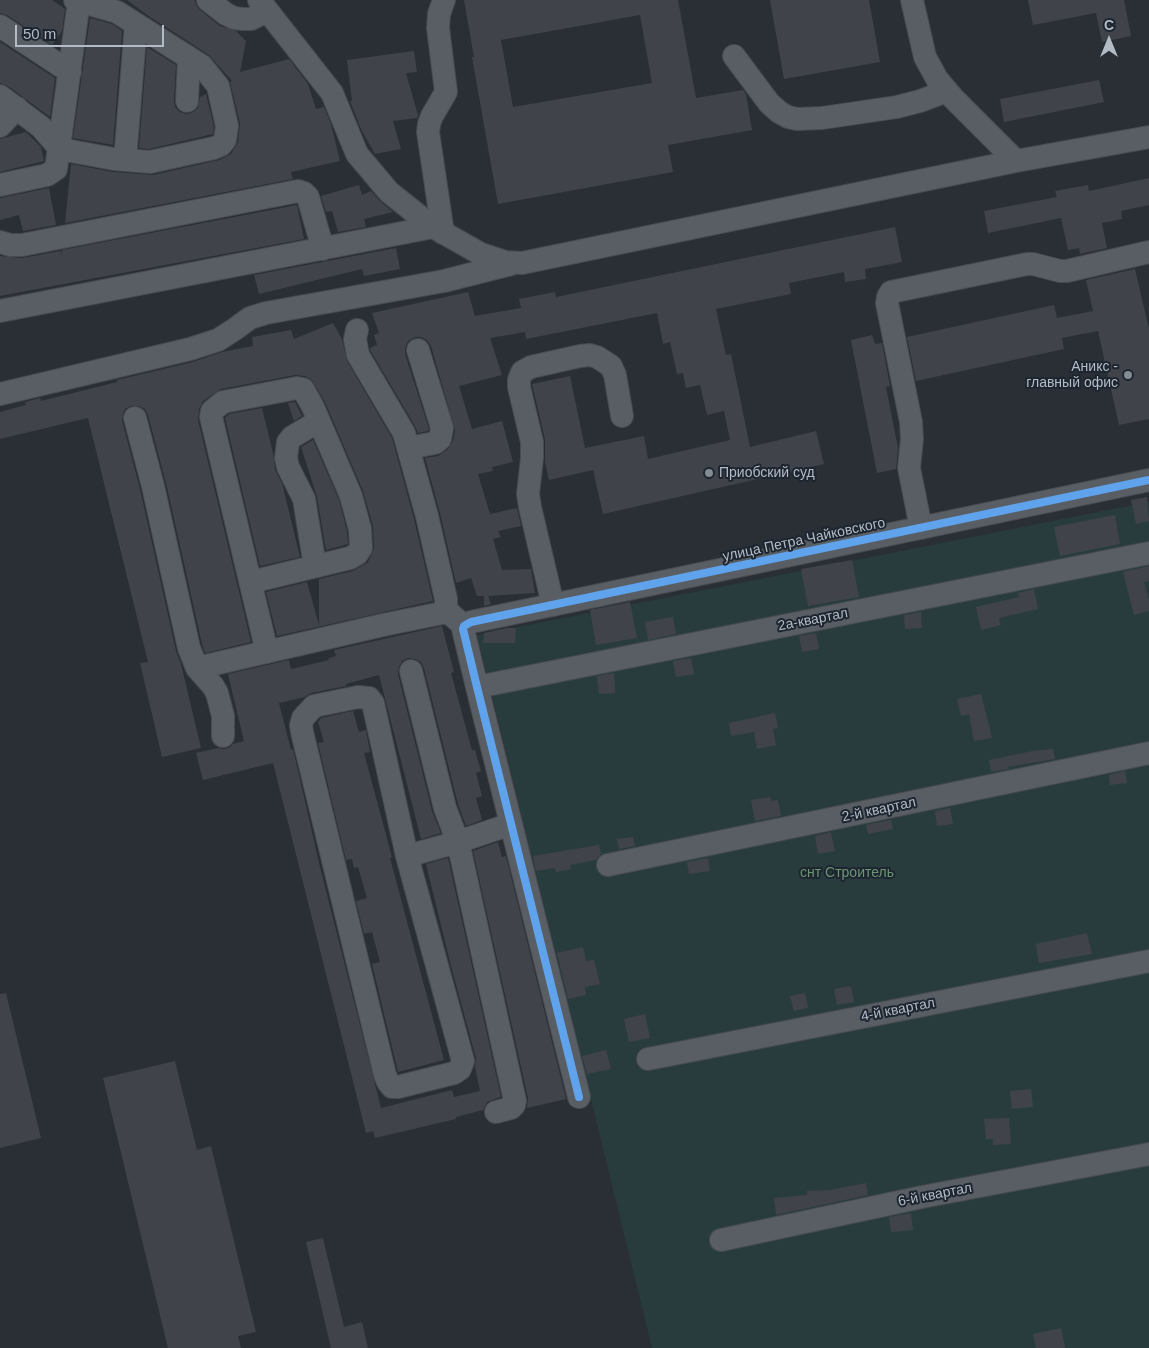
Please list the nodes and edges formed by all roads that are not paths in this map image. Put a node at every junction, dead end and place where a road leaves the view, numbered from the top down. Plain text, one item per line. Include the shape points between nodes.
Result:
1 (208, 0) edge
2 (444, 0) edge
3 (912, 0) edge
4 (77, 1) edge
5 (263, 5) edge
6 (136, 24) junction
7 (0, 26) edge
8 (734, 56) dead end
9 (190, 58) junction
10 (70, 72) junction
11 (947, 90) junction
12 (9, 102) edge
13 (187, 102) dead end
14 (0, 126) edge
15 (1149, 137) edge
16 (60, 149) junction
17 (125, 160) junction
18 (1016, 161) junction
19 (0, 185) edge
20 (438, 230) junction
21 (0, 242) edge
22 (323, 249) junction
23 (1149, 252) edge
24 (514, 263) junction
25 (0, 311) edge
26 (357, 330) dead end
27 (418, 350) dead end
28 (0, 394) edge
29 (622, 416) dead end
30 (136, 418) dead end
31 (319, 420) junction
32 (408, 448) junction
33 (1149, 480) edge
34 (921, 528) junction
35 (1149, 553) edge
36 (315, 566) junction
37 (250, 582) junction
38 (553, 605) junction
39 (446, 610) junction
40 (464, 626) junction
41 (267, 652) junction
42 (196, 668) junction
43 (411, 671) dead end
44 (476, 687) junction
45 (223, 736) dead end
46 (1149, 753) edge
47 (510, 824) junction
48 (458, 842) junction
49 (407, 856) junction
50 (608, 865) dead end
51 (1149, 961) edge
52 (648, 1059) dead end
53 (579, 1097) dead end
54 (496, 1112) dead end
55 (1149, 1154) edge
56 (721, 1240) dead end

1 - 5 street via 226,14 243,19 251,19
2 - 20 street via 438,28 446,92 432,116 428,132
3 - 11 street via 925,57
4 - 6 street via 118,12
4 - 10 street
5 - 20 street via 332,93 362,160 389,192
6 - 9 street
6 - 17 street
7 - 10 street
8 - 11 street via 769,104 797,119 897,107
9 - 13 street
9 - 17 street via 202,66 218,86 227,126 225,140 214,148 150,162
10 - 16 street
11 - 18 street
12 - 14 street
12 - 16 street via 41,127
15 - 18 street
16 - 17 street
16 - 19 street via 56,169 52,173
18 - 24 street
20 - 22 street
20 - 24 street via 481,254
21 - 22 street via 22,245 298,191 308,197
22 - 25 street
23 - 34 street via 1060,272 1026,264 891,292 887,303 911,422 909,468
24 - 28 street via 444,281 266,313 250,318 218,340 190,349
26 - 32 street via 358,355 400,424
27 - 32 street via 442,428 440,439 435,443
29 - 38 street via 615,374 611,366 597,357 580,356 530,367 522,372 519,387 532,442 528,494
30 - 42 street via 184,629
31 - 36 street via 292,437 286,458 304,499
31 - 36 street via 351,496 362,540 361,548 350,558
31 - 37 street via 308,395 297,388 223,402 212,411
32 - 39 street via 429,525
33 - 34 street, улица Петра Чайковского
34 - 38 street, улица Петра Чайковского
35 - 44 street, 2а-квартал
36 - 37 street
37 - 41 street
38 - 40 street, улица Петра Чайковского
39 - 40 street
39 - 41 street
40 - 44 street
41 - 42 street
42 - 45 street via 217,693 223,716
43 - 48 street via 445,808
44 - 47 street
46 - 50 street, 2-й квартал
47 - 48 street
47 - 53 street
48 - 49 street
48 - 54 street via 515,1102 514,1106
49 - 49 street via 463,1061 454,1073 392,1087 385,1075 302,732 302,721 314,706 364,696 373,703
51 - 52 street, 4-й квартал
55 - 56 street, 6-й квартал via 922,1197

